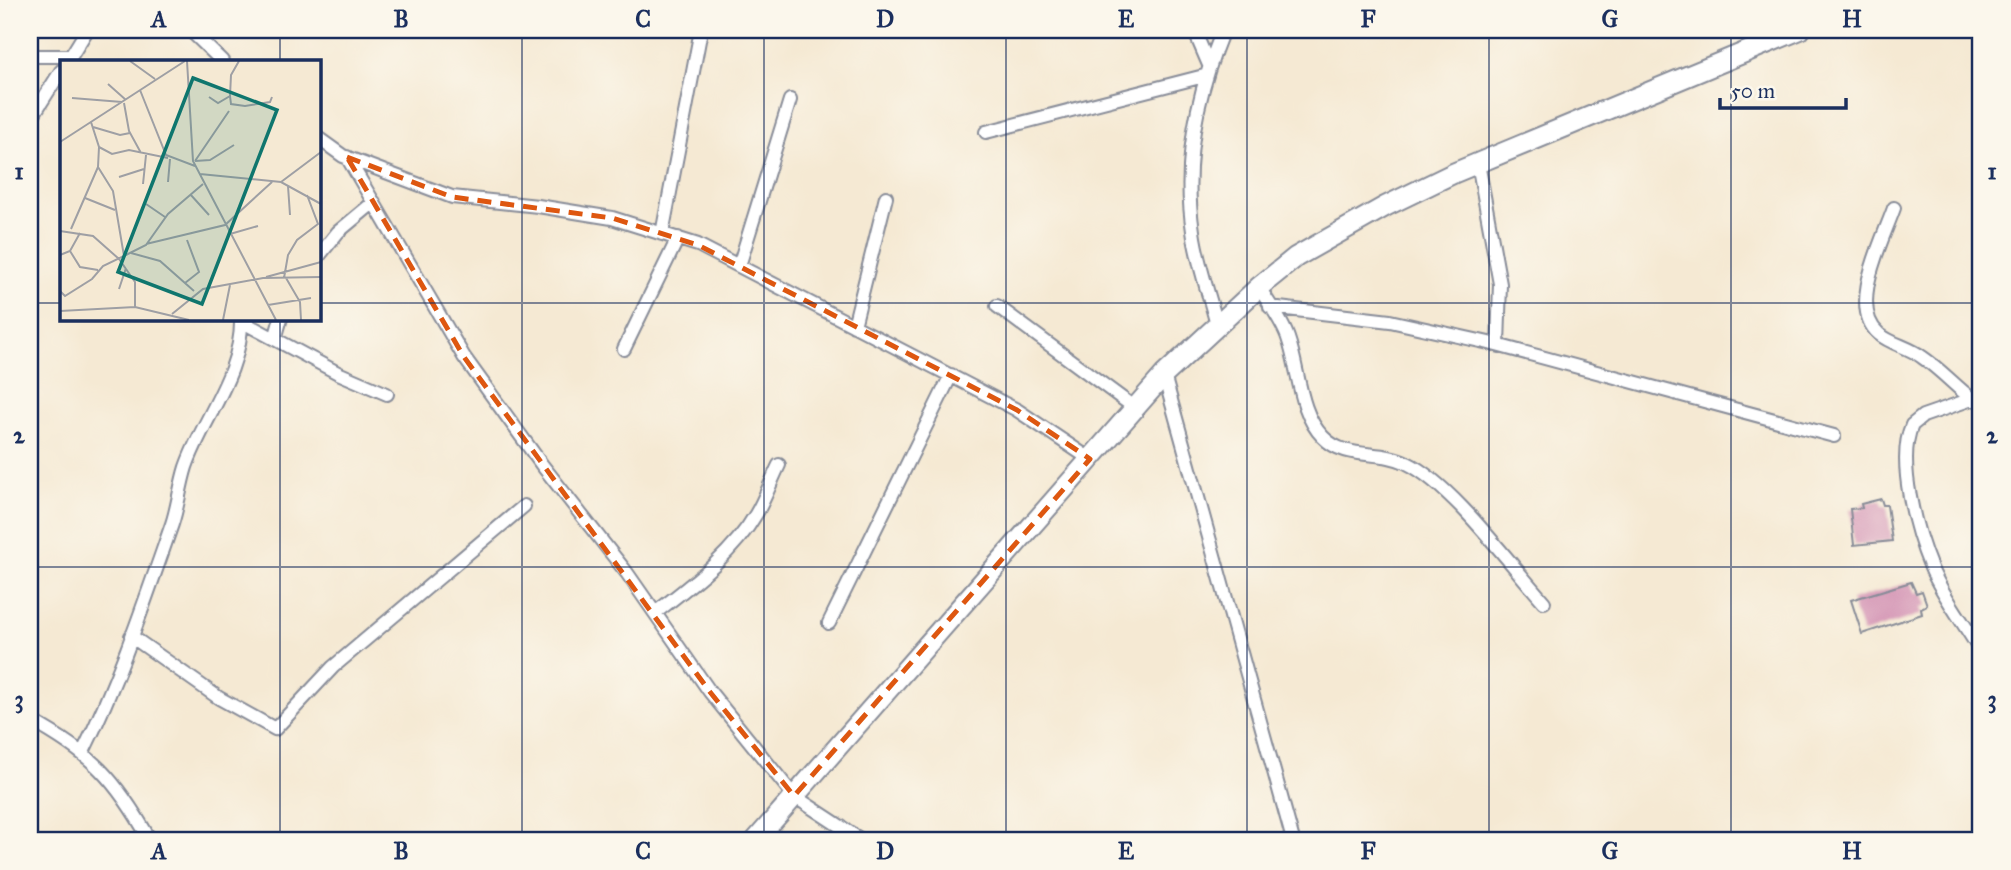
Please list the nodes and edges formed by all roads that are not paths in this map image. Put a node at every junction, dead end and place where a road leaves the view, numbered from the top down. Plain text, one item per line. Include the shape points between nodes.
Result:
1 (87, 30) edge
2 (190, 30) edge
3 (701, 30) edge
4 (1194, 30) edge
5 (1223, 30) edge
6 (1799, 30) edge
7 (30, 56) edge
8 (69, 59) edge
9 (216, 59) edge
10 (1207, 71) junction
11 (60, 74) edge
12 (790, 100) dead end
13 (30, 120) edge
14 (986, 132) dead end
15 (320, 139) edge
16 (347, 157) junction
17 (1478, 163) junction
18 (886, 197) dead end
19 (374, 202) junction
20 (1894, 208) dead end
21 (662, 233) junction
22 (678, 238) junction
23 (320, 254) edge
24 (739, 266) junction
25 (1258, 287) junction
26 (997, 306) dead end
27 (1270, 307) junction
28 (241, 320) edge
29 (280, 320) edge
30 (1217, 325) junction
31 (854, 326) junction
32 (275, 340) junction
33 (1498, 345) junction
34 (624, 349) dead end
35 (1164, 375) junction
36 (951, 376) junction
37 (387, 394) dead end
38 (1976, 400) edge
39 (1135, 408) junction
40 (1834, 436) dead end
41 (1090, 459) junction
42 (779, 465) dead end
43 (524, 506) dead end
44 (1544, 603) dead end
45 (655, 613) junction
46 (829, 622) dead end
47 (131, 636) junction
48 (1981, 652) edge
49 (30, 720) edge
50 (83, 752) junction
51 (794, 796) junction
52 (150, 840) edge
53 (756, 840) edge
54 (861, 840) edge
55 (1293, 840) edge

1 - 8 street
2 - 9 street
3 - 21 street
4 - 10 street
5 - 10 street
6 - 17 main road
7 - 8 street
10 - 14 street
10 - 30 street via 1188,158 1193,232
11 - 13 street
12 - 24 street
15 - 16 street
16 - 19 street
16 - 21 street via 452,197 612,218
17 - 25 main road via 1386,206 1296,257
17 - 33 street via 1500,284
18 - 31 street
19 - 23 street via 338,232
19 - 45 street via 464,356
20 - 38 street via 1867,287 1866,316 1876,332 1921,356
21 - 22 street
22 - 24 street
22 - 34 street
24 - 31 street
25 - 27 street
25 - 30 main road
26 - 39 street
27 - 33 street via 1390,321
27 - 44 street via 1287,335 1308,412 1323,437 1343,451 1387,455 1408,463 1443,488
28 - 32 street
28 - 47 street via 241,342 187,466 173,522
29 - 32 street
30 - 35 main road
31 - 36 street
32 - 37 street
33 - 40 street
35 - 39 main road
35 - 55 street
36 - 41 street via 1017,410
36 - 46 street
38 - 48 street via 1923,416 1912,425 1907,455 1909,490 1931,569
39 - 41 main road
41 - 51 main road
42 - 45 street via 756,515 730,547
43 - 47 street via 333,667 275,729 219,698
45 - 51 street via 710,692
47 - 50 street via 106,706
49 - 50 street
50 - 52 street via 100,766
51 - 53 main road
51 - 54 street

